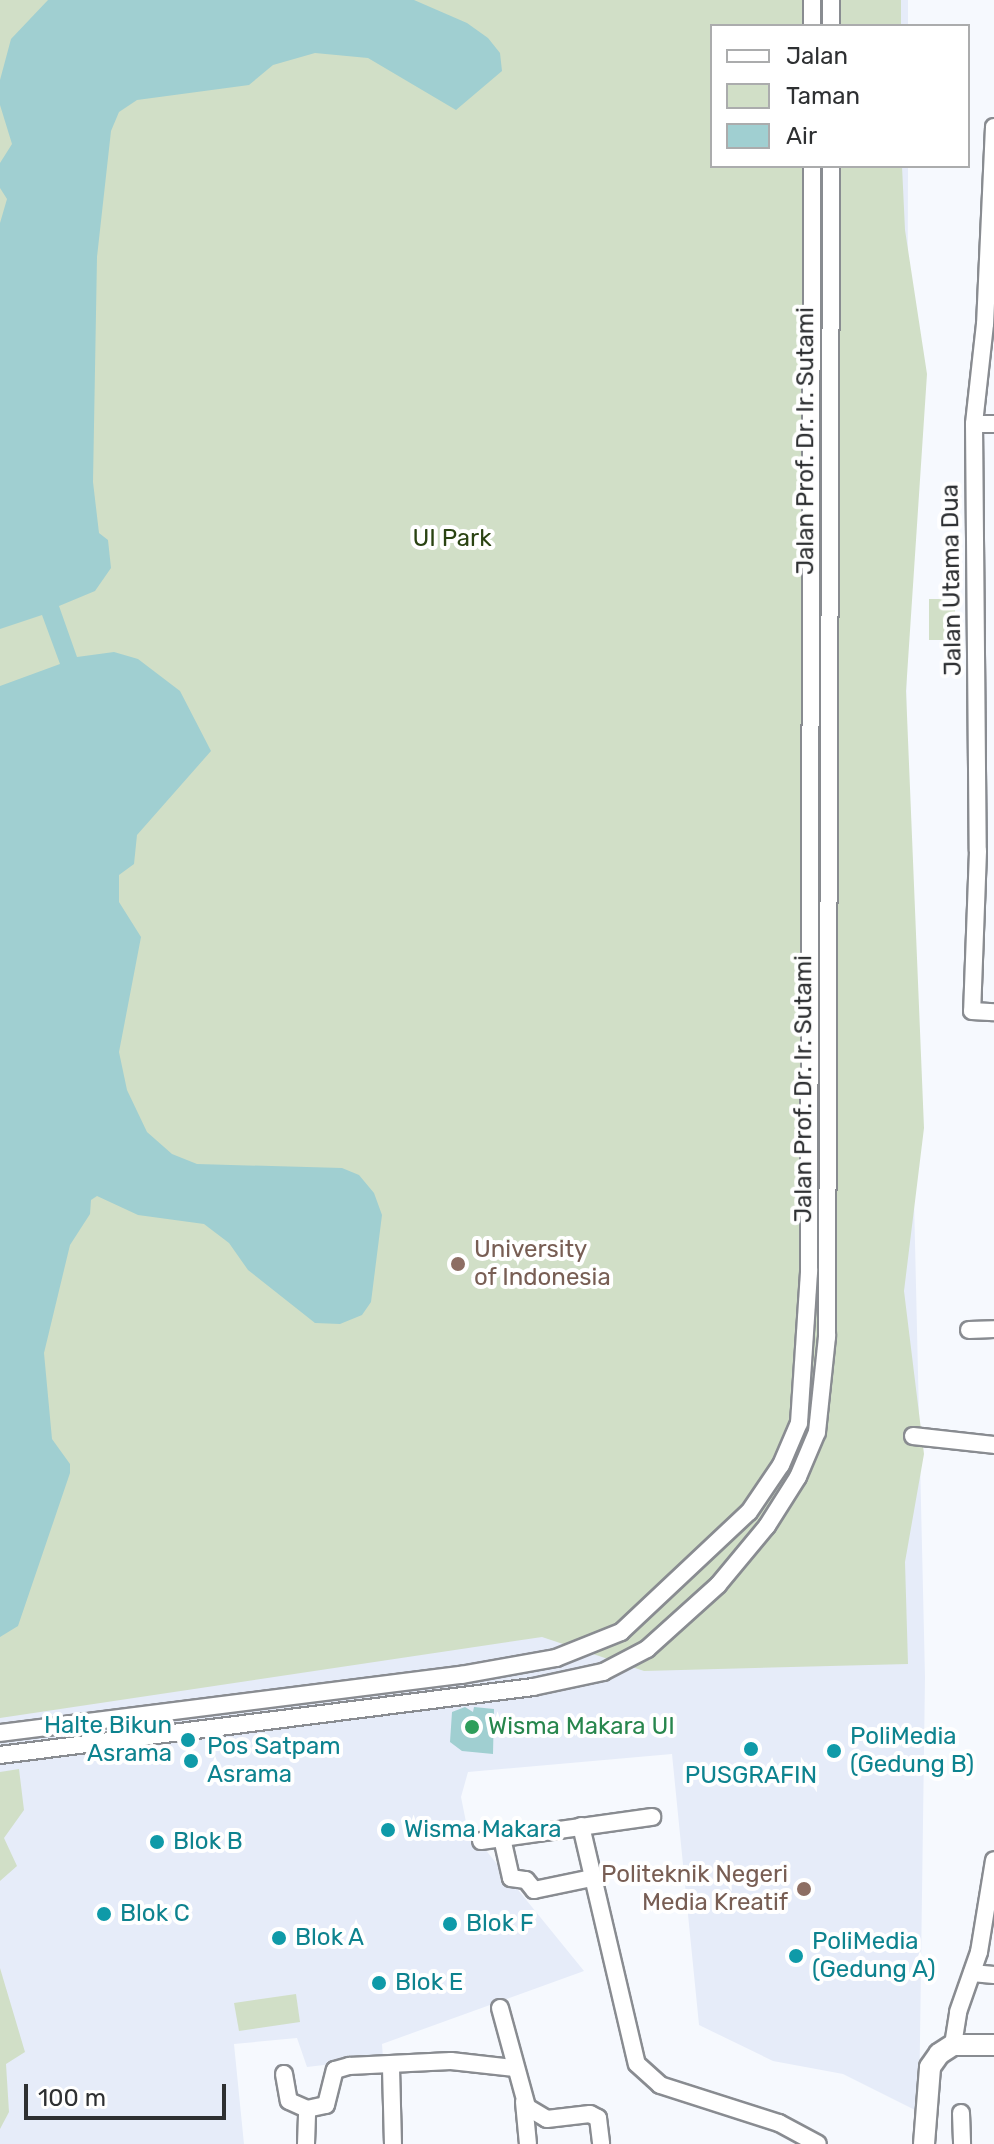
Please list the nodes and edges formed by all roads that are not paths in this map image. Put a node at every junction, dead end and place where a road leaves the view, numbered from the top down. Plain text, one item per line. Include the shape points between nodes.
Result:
1 (812, 0) edge
2 (831, 0) edge
3 (812, 24) edge
4 (831, 24) edge
5 (994, 127) edge
6 (812, 168) edge
7 (831, 168) edge
8 (990, 324) edge
9 (974, 424) junction
10 (994, 424) edge
11 (986, 852) edge
12 (994, 1012) edge
13 (994, 1329) edge
14 (969, 1330) dead end
15 (913, 1436) dead end
16 (994, 1445) edge
17 (594, 1645) junction
18 (603, 1672) junction
19 (0, 1733) edge
20 (0, 1755) edge
21 (652, 1817) dead end
22 (581, 1826) junction
23 (502, 1838) junction
24 (481, 1841) dead end
25 (994, 1860) edge
26 (592, 1878) junction
27 (972, 1973) junction
28 (994, 1975) edge
29 (500, 2008) dead end
30 (953, 2045) junction
31 (994, 2045) edge
32 (391, 2068) junction
33 (513, 2068) junction
34 (284, 2074) dead end
35 (523, 2100) junction
36 (307, 2109) junction
37 (961, 2113) dead end
38 (306, 2144) edge
39 (393, 2144) edge
40 (528, 2144) edge
41 (601, 2144) edge
42 (818, 2144) edge
43 (924, 2144) edge
44 (962, 2144) edge

1 - 3 street
2 - 4 street
5 - 8 street, Jalan Utama Dua
6 - 17 street, Jalan Prof. Dr. Ir. Sutami via 809,1271 799,1423 781,1465 749,1512 621,1632
7 - 18 street, Jalan Prof. Dr. Ir. Sutami via 825,1387 817,1432 767,1526 718,1585 647,1649
8 - 9 street, Jalan Utama Dua
9 - 10 street
9 - 11 street, Jalan Utama Dua
11 - 12 street, Jalan Utama Dua via 972,1011
13 - 14 street
15 - 16 street
17 - 18 street
17 - 19 street, Jalan Prof. Dr. Ir. Sutami via 556,1658 461,1675
18 - 20 street, Jalan Prof. Dr. Ir. Sutami via 533,1687
21 - 22 street
22 - 23 street
22 - 26 street
23 - 24 street
23 - 26 street via 511,1878 526,1880 534,1890
25 - 27 street
26 - 42 street via 637,2064 647,2077 779,2123
27 - 28 street
27 - 30 street
29 - 33 street
30 - 31 street
30 - 43 street via 930,2067
32 - 33 street via 451,2061
32 - 36 street via 335,2070 326,2105
32 - 39 street
33 - 35 street
34 - 36 street via 289,2101
35 - 40 street
35 - 41 street via 533,2114 547,2119 590,2114 598,2118
36 - 38 street
37 - 44 street

